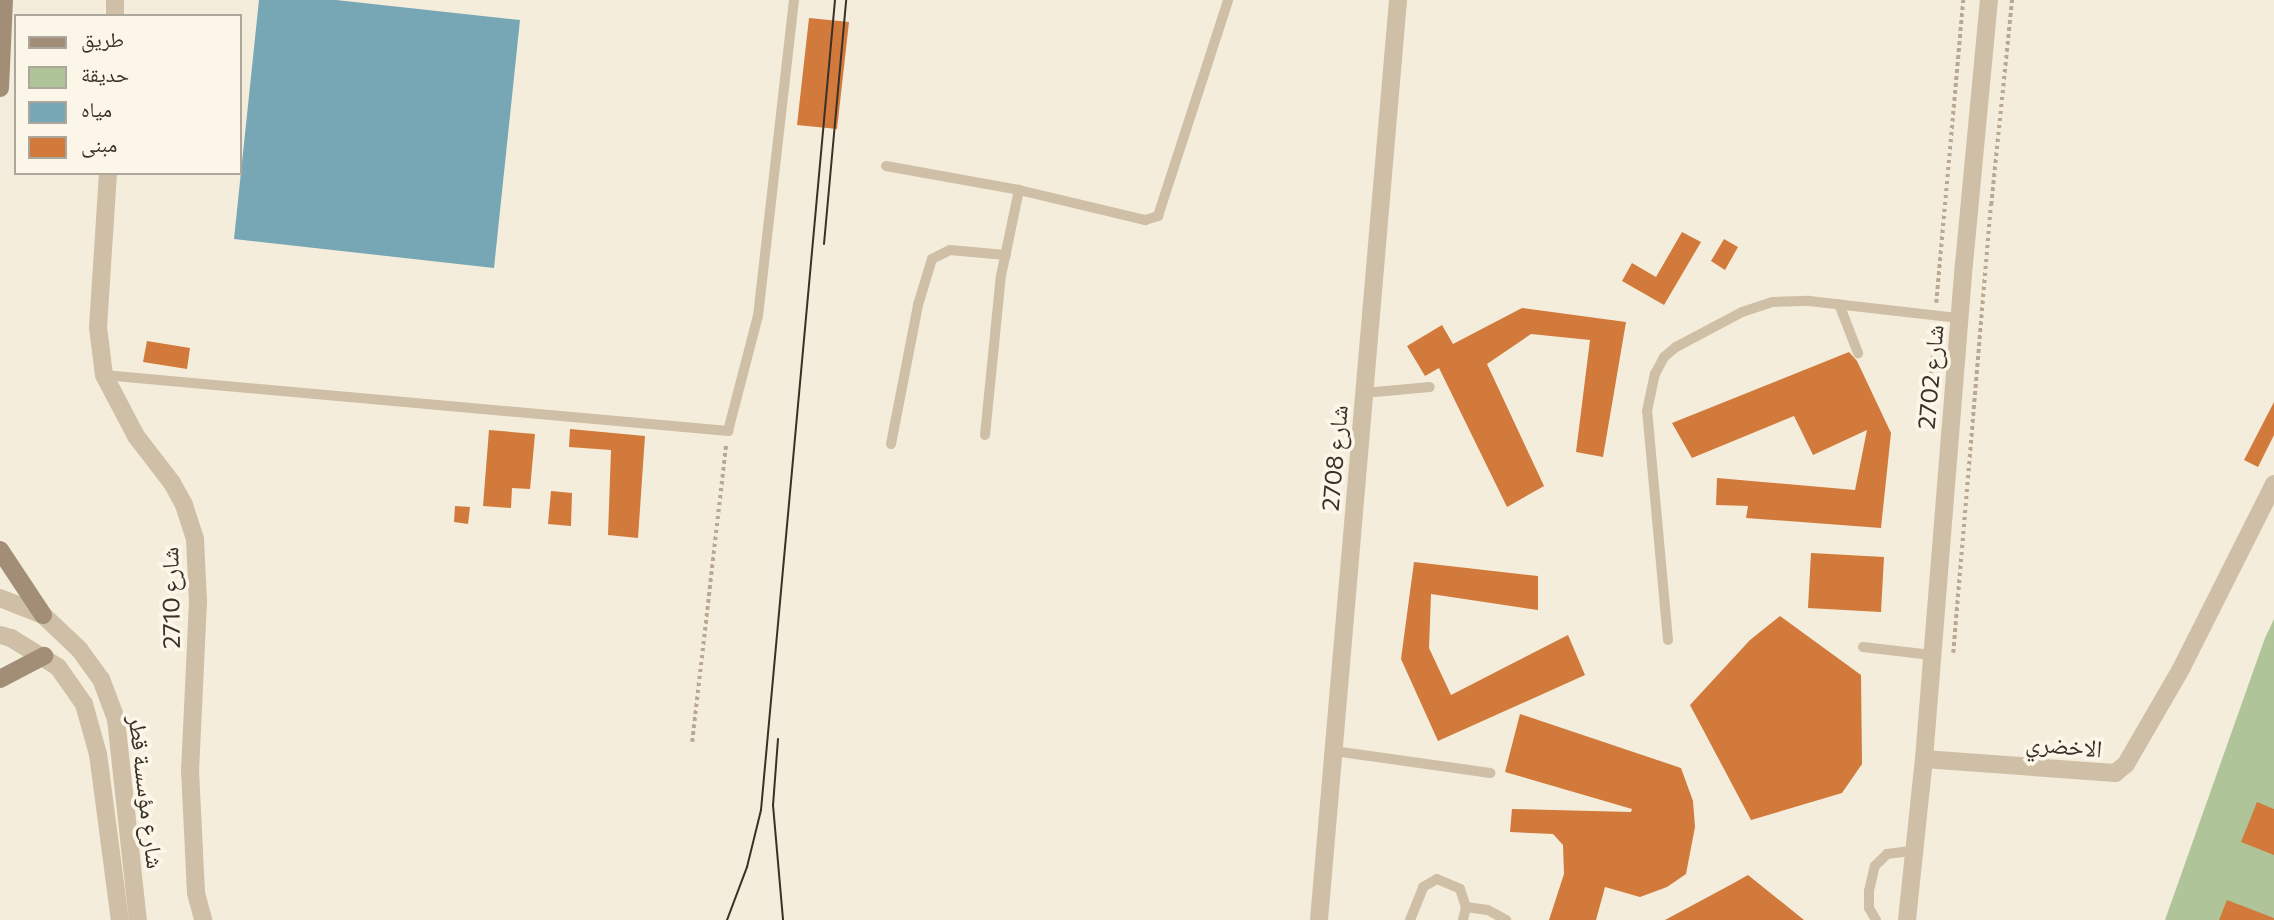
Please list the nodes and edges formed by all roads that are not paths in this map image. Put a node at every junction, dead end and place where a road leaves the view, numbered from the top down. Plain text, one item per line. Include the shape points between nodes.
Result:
1 (4, 0) edge
2 (794, 0) edge
3 (1228, 0) edge
4 (1398, 0) edge
5 (1989, 0) edge
6 (0, 88) edge
7 (886, 166) dead end
8 (108, 175) edge
9 (1019, 190) junction
10 (1006, 255) junction
11 (1839, 304) junction
12 (1959, 318) junction
13 (1858, 353) dead end
14 (104, 375) junction
15 (1430, 387) dead end
16 (1364, 393) junction
17 (985, 435) dead end
18 (891, 443) dead end
19 (2274, 484) edge
20 (0, 550) edge
21 (0, 598) edge
22 (43, 615) junction
23 (0, 635) edge
24 (1668, 640) dead end
25 (1864, 646) dead end
26 (1932, 655) junction
27 (44, 656) junction
28 (0, 678) edge
29 (1334, 751) junction
30 (1924, 759) junction
31 (1490, 773) dead end
32 (1913, 851) junction
33 (1466, 908) junction
34 (120, 920) edge
35 (138, 920) edge
36 (203, 920) edge
37 (1319, 920) edge
38 (1410, 920) edge
39 (1463, 920) edge
40 (1506, 920) edge
41 (1876, 920) edge
42 (1907, 920) edge

1 - 6 main road
2 - 14 lane via 758,316 728,431
3 - 9 lane via 1158,216 1145,220
4 - 16 street, شارع 2708
5 - 12 street, شارع 2702
7 - 9 lane
8 - 14 street, شارع 2710 via 98,327
9 - 10 lane
10 - 17 lane
10 - 18 lane via 950,250 933,259 918,304
11 - 12 lane
11 - 13 lane
11 - 24 lane via 1772,302 1742,312 1676,347 1655,374 1647,411 1648,449
12 - 26 street, شارع 2702
14 - 36 street, شارع 2710 via 136,436 178,494 195,539 198,578 190,796 196,893
15 - 16 lane
16 - 29 street, شارع 2708
19 - 30 street, الاخضري via 2181,669 2126,764 2115,773
20 - 22 main road
21 - 22 street, شارع مؤسسة قطر
22 - 35 street, شارع مؤسسة قطر via 79,649 101,679 117,719
23 - 27 street, شارع مؤسسة قطر
25 - 26 lane
26 - 30 street, شارع 2702
27 - 28 main road
27 - 34 street, شارع مؤسسة قطر via 70,679 88,716 98,754
29 - 31 lane
29 - 37 street, شارع 2708
30 - 32 street
32 - 41 lane via 1887,854 1875,866 1869,908
32 - 42 street
33 - 38 lane via 1460,889 1437,879 1423,887
33 - 39 lane
33 - 40 lane via 1488,910

